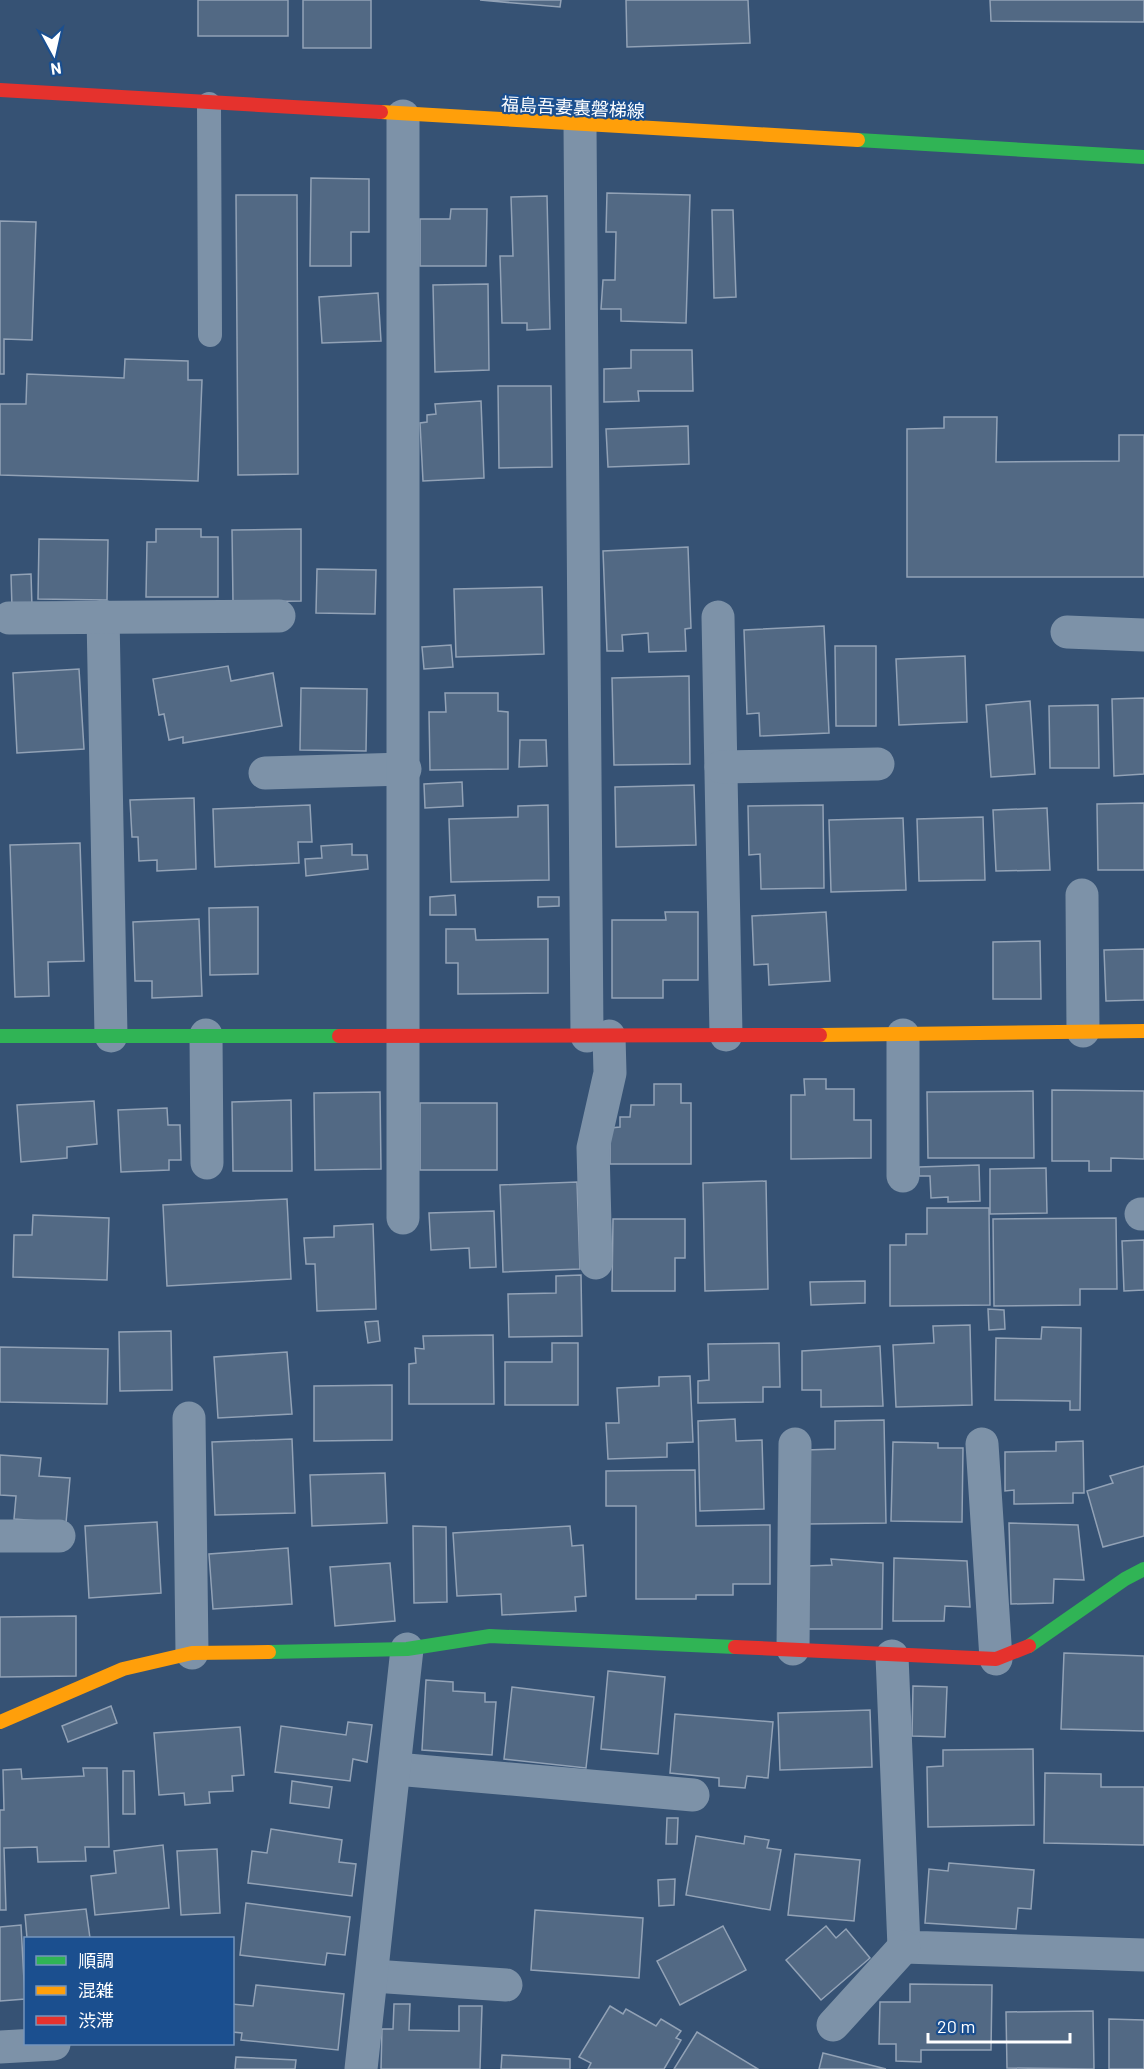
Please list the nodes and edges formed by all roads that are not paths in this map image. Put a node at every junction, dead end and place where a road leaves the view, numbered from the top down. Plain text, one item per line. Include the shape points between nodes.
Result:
1 (0, 90) edge
2 (209, 104) junction
3 (403, 116) junction
4 (580, 125) junction
5 (1144, 157) edge
6 (210, 335) dead end
7 (103, 616) junction
8 (279, 616) dead end
9 (718, 617) dead end
10 (9, 618) dead end
11 (1067, 632) dead end
12 (1144, 635) edge
13 (878, 764) dead end
14 (721, 767) junction
15 (405, 769) junction
16 (265, 773) dead end
17 (1082, 895) dead end
18 (1083, 1031) junction
19 (1144, 1031) edge
20 (206, 1035) junction
21 (402, 1035) junction
22 (726, 1035) junction
23 (903, 1035) junction
24 (0, 1036) edge
25 (111, 1036) junction
26 (598, 1036) junction
27 (207, 1163) dead end
28 (903, 1176) dead end
29 (403, 1218) dead end
30 (596, 1263) dead end
31 (189, 1419) dead end
32 (795, 1444) dead end
33 (982, 1444) dead end
34 (0, 1536) edge
35 (59, 1536) dead end
36 (1144, 1569) edge
37 (407, 1649) junction
38 (793, 1649) junction
39 (192, 1653) junction
40 (892, 1656) junction
41 (996, 1659) junction
42 (0, 1722) edge
43 (396, 1769) junction
44 (693, 1795) dead end
45 (904, 1947) junction
46 (1144, 1955) edge
47 (373, 1976) junction
48 (506, 1985) dead end
49 (833, 2025) dead end
50 (32, 2045) edge
51 (0, 2048) edge
52 (361, 2069) edge

1 - 2 street, 福島吾妻裏磐梯線
2 - 3 street, 福島吾妻裏磐梯線
2 - 6 lane
3 - 4 street, 福島吾妻裏磐梯線
3 - 15 street
4 - 5 street, 福島吾妻裏磐梯線
4 - 26 street
7 - 8 street
7 - 10 street
7 - 25 street
9 - 14 street
11 - 12 street
13 - 14 street
14 - 22 street
15 - 16 street
15 - 21 street
17 - 18 street
18 - 19 street
18 - 23 street
20 - 21 street
20 - 25 street
20 - 27 street
21 - 26 street
21 - 29 street
22 - 23 street
22 - 26 street
23 - 28 street
24 - 25 street
26 - 30 street via 610,1073 593,1149
31 - 39 street
32 - 38 street
33 - 41 street
34 - 35 street
36 - 41 street via 1025,1649
37 - 38 street via 490,1636
37 - 39 street
37 - 43 street
38 - 40 street
39 - 42 street via 123,1669
40 - 41 street
40 - 45 street
43 - 44 street
43 - 47 street
45 - 46 street
45 - 49 street
47 - 48 street
47 - 52 street
50 - 51 street

